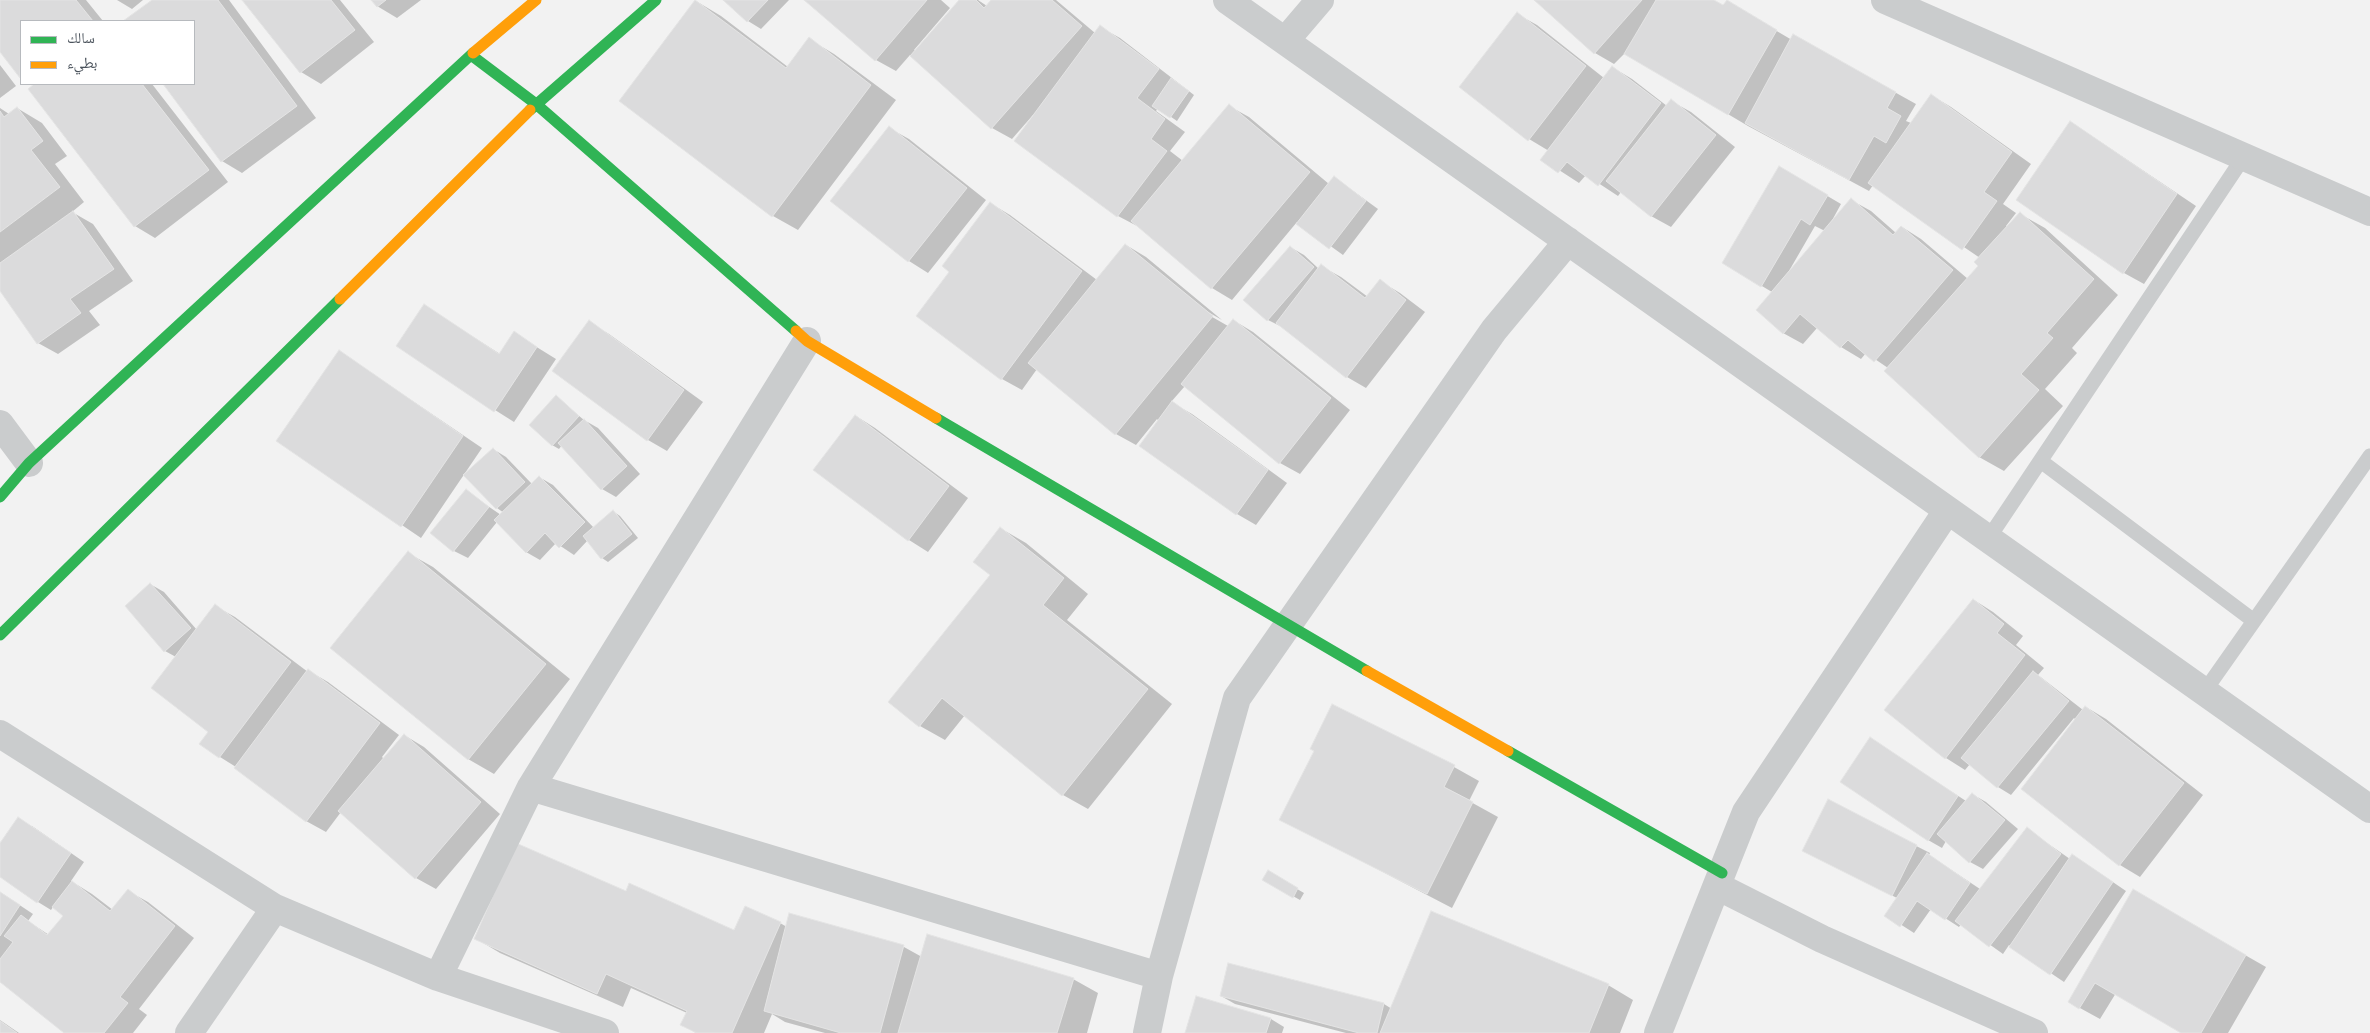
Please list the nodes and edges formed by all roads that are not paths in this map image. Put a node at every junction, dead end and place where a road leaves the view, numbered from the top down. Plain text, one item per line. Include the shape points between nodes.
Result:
1 (536, 0) edge
2 (656, 0) edge
3 (1227, 0) edge
4 (1320, 0) edge
5 (1885, 0) edge
6 (1285, 41) junction
7 (471, 55) junction
8 (536, 104) junction
9 (2243, 158) junction
10 (2370, 212) edge
11 (1568, 241) junction
12 (806, 341) junction
13 (0, 424) edge
14 (2370, 456) edge
15 (29, 462) junction
16 (2042, 462) junction
17 (0, 497) edge
18 (1948, 511) junction
19 (1988, 539) junction
20 (2254, 622) junction
21 (1288, 626) junction
22 (0, 635) edge
23 (2204, 692) junction
24 (0, 734) edge
25 (531, 786) junction
26 (2370, 809) edge
27 (1720, 879) junction
28 (274, 908) junction
29 (1159, 976) junction
30 (438, 977) junction
31 (189, 1033) edge
32 (605, 1033) edge
33 (1147, 1033) edge
34 (1658, 1033) edge
35 (2034, 1033) edge

1 - 7 street
2 - 8 street
3 - 6 street
4 - 6 street
5 - 9 street
6 - 11 street
7 - 8 street
7 - 15 street
8 - 12 street
8 - 22 street
9 - 10 street
9 - 16 lane
11 - 18 street
11 - 21 street via 1494,330
12 - 21 street
12 - 25 street
13 - 15 street
14 - 20 lane
15 - 17 street
16 - 19 lane
16 - 20 lane
18 - 19 street
18 - 27 street via 1746,812
19 - 23 street
20 - 23 lane
21 - 27 street
21 - 29 street via 1237,698
23 - 26 street
24 - 28 street
25 - 29 street
25 - 30 street
27 - 34 street
27 - 35 street via 1822,939
28 - 30 street
28 - 31 street
29 - 33 street
30 - 32 street

